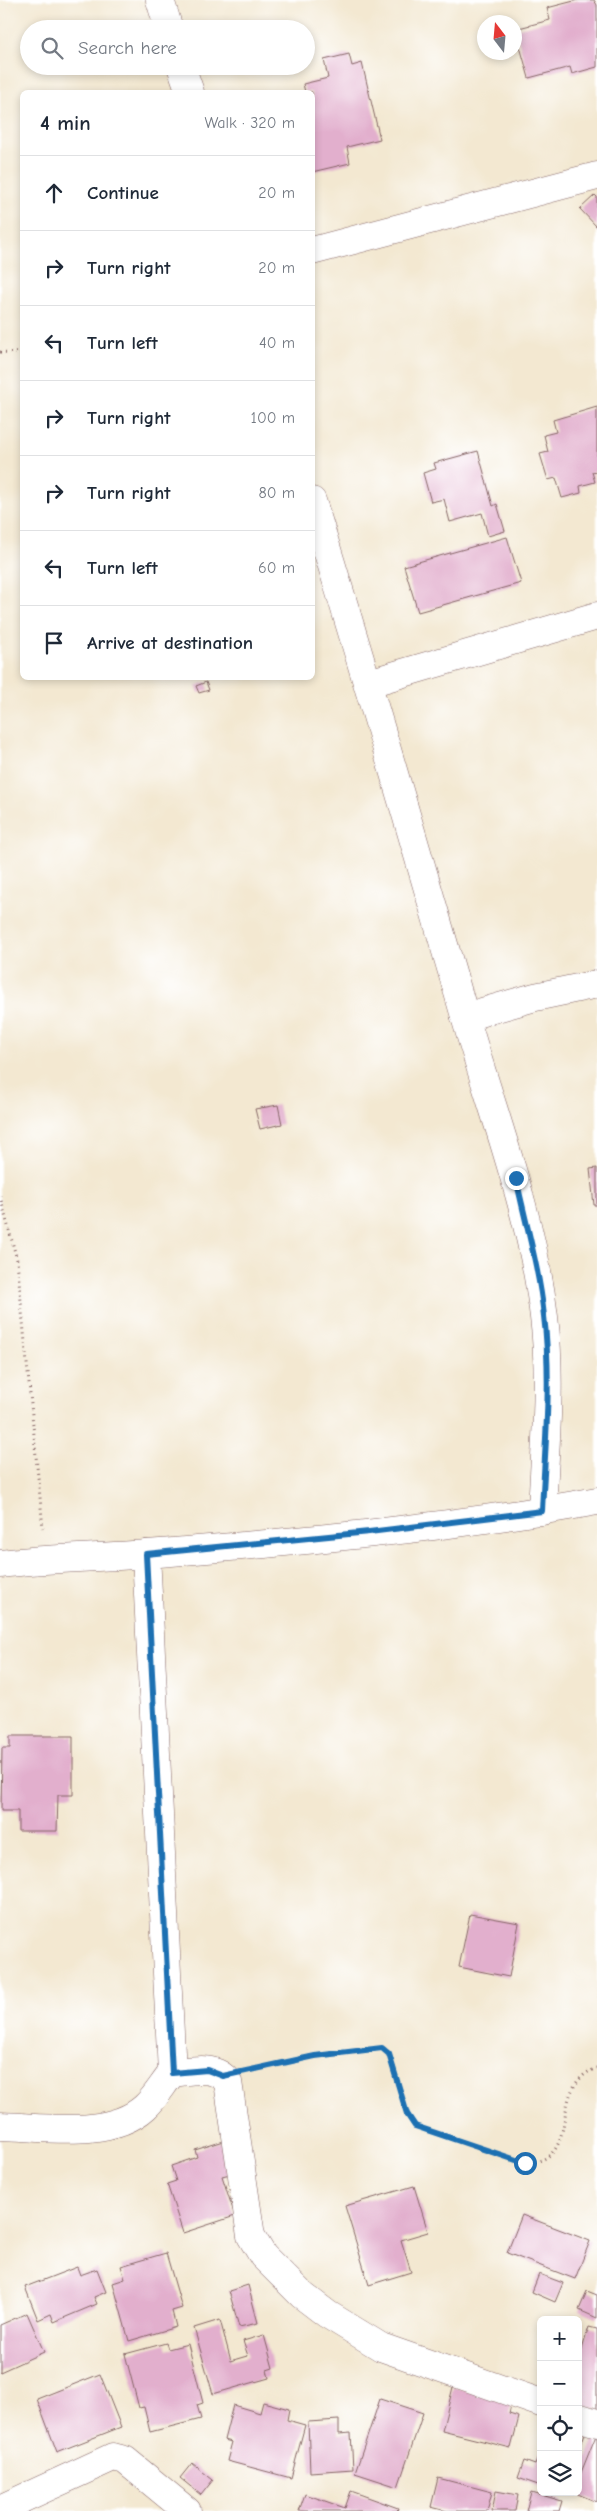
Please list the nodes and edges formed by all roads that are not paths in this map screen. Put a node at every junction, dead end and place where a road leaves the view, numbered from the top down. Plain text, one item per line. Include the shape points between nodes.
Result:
1 (160, 0) edge
2 (166, 20) edge
3 (185, 75) edge
4 (189, 90) edge
5 (597, 176) edge
6 (315, 251) edge
7 (315, 511) edge
8 (597, 616) edge
9 (369, 683) junction
10 (597, 984) edge
11 (465, 1017) junction
12 (597, 1501) edge
13 (542, 1511) junction
14 (146, 1554) junction
15 (0, 1564) edge
16 (172, 2073) junction
17 (0, 2126) edge
18 (537, 2402) edge
19 (582, 2418) edge
20 (597, 2423) edge
21 (0, 2509) edge
22 (187, 2511) edge

1 - 2 street
3 - 4 street
5 - 6 street
7 - 9 street
8 - 9 street
9 - 11 street
10 - 11 street
11 - 13 street via 516,1178 544,1317 548,1373
12 - 13 street
13 - 14 street
14 - 15 street via 46,1558
14 - 16 street
16 - 17 street via 146,2106 110,2126
16 - 18 street via 207,2070 223,2076 230,2089 251,2236 281,2276 327,2314 381,2346
19 - 20 street
21 - 22 street via 113,2457 125,2460

